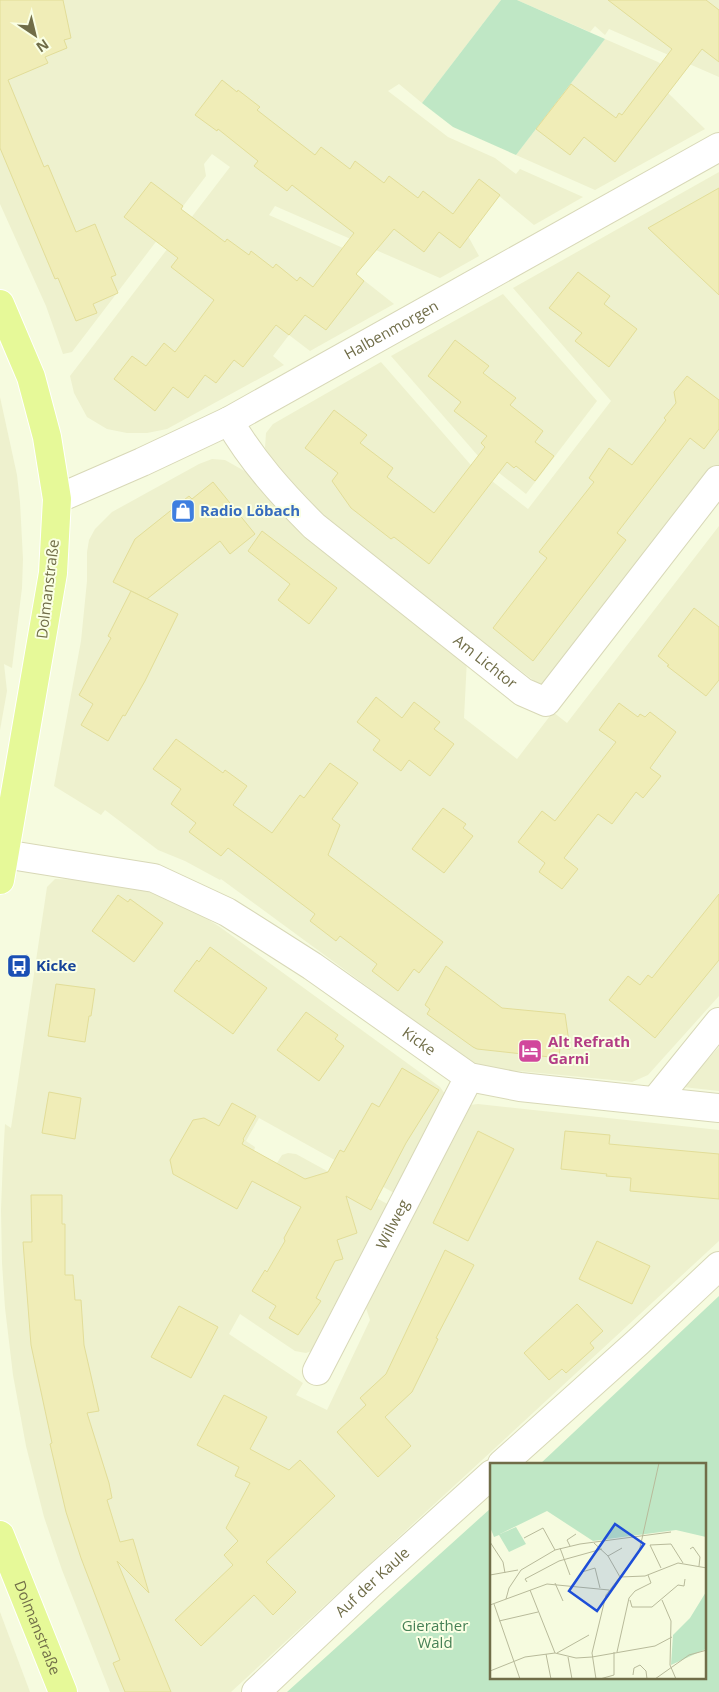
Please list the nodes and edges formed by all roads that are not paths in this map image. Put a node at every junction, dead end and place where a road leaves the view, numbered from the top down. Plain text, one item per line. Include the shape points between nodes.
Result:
1 (719, 147) edge
2 (0, 304) edge
3 (229, 421) junction
4 (718, 480) edge
5 (57, 499) junction
6 (1, 864) edge
7 (719, 1022) edge
8 (469, 1077) junction
9 (655, 1101) junction
10 (719, 1108) edge
11 (719, 1266) edge
12 (317, 1372) dead end
13 (503, 1463) edge
14 (490, 1476) edge
15 (0, 1535) edge
16 (63, 1692) edge
17 (256, 1692) edge

1 - 3 street, Halbenmorgen
2 - 5 main road, Dolmanstraße via 31,377 47,437
3 - 4 street, Am Lichtor via 260,468 314,526 523,692 546,702
3 - 5 street, Halbenmorgen
5 - 6 main road, Dolmanstraße via 53,573
6 - 8 street, Kicke via 154,878 170,885 227,912 312,966
7 - 9 street
8 - 9 street, Kicke via 520,1087
8 - 12 street, Willweg
9 - 10 street, Kicke
11 - 13 street
14 - 17 street, Auf der Kaule
15 - 16 main road, Dolmanstraße

